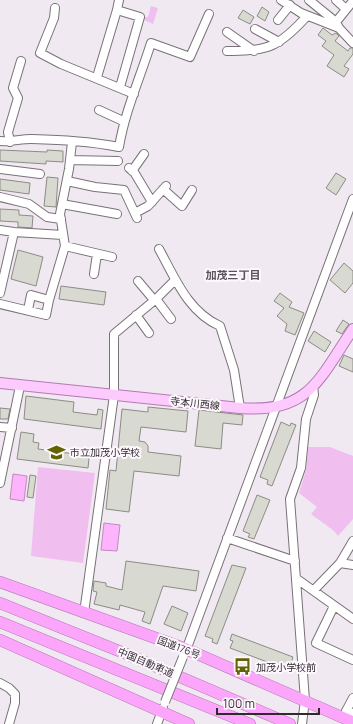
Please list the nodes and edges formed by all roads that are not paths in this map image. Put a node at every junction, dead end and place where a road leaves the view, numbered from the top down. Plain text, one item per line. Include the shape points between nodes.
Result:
1 (119, 0) edge
2 (281, 0) edge
3 (309, 0) edge
4 (336, 0) edge
5 (353, 1) edge
6 (290, 5) junction
7 (55, 8) dead end
8 (346, 9) junction
9 (117, 10) junction
10 (209, 14) dead end
11 (307, 16) junction
12 (278, 20) dead end
13 (337, 25) junction
14 (255, 29) dead end
15 (227, 32) dead end
16 (279, 42) junction
17 (353, 43) edge
18 (228, 51) dead end
19 (254, 51) junction
20 (21, 61) dead end
21 (97, 77) junction
22 (120, 87) junction
23 (134, 94) junction
24 (99, 110) dead end
25 (123, 121) junction
26 (0, 141) edge
27 (10, 142) junction
28 (72, 142) junction
29 (144, 154) dead end
30 (70, 160) junction
31 (118, 161) dead end
32 (0, 168) edge
33 (40, 174) dead end
34 (67, 181) junction
35 (192, 190) dead end
36 (0, 196) edge
37 (152, 202) junction
38 (62, 204) junction
39 (352, 204) edge
40 (117, 214) dead end
41 (61, 219) junction
42 (0, 230) edge
43 (14, 232) junction
44 (63, 235) junction
45 (65, 246) junction
46 (159, 249) dead end
47 (98, 254) junction
48 (112, 256) dead end
49 (94, 274) dead end
50 (175, 280) junction
51 (138, 281) dead end
52 (0, 293) edge
53 (155, 299) junction
54 (50, 300) junction
55 (0, 304) edge
56 (28, 310) junction
57 (136, 315) junction
58 (171, 319) dead end
59 (353, 328) edge
60 (149, 333) dead end
61 (0, 383) edge
62 (20, 386) junction
63 (313, 386) junction
64 (114, 395) junction
65 (276, 407) junction
66 (240, 408) junction
67 (0, 427) edge
68 (12, 428) junction
69 (2, 468) edge
70 (0, 483) edge
71 (227, 538) junction
72 (353, 541) edge
73 (295, 561) junction
74 (340, 564) junction
75 (353, 565) edge
76 (297, 579) junction
77 (0, 582) edge
78 (314, 590) junction
79 (0, 603) edge
80 (334, 606) junction
81 (84, 612) junction
82 (353, 619) edge
83 (0, 622) edge
84 (0, 640) edge
85 (184, 653) junction
86 (353, 660) edge
87 (0, 683) edge
88 (353, 698) edge
89 (305, 705) junction
90 (164, 707) junction
91 (349, 716) edge
92 (9, 724) edge
93 (157, 724) edge
94 (189, 724) edge
95 (250, 724) edge
96 (290, 724) edge
97 (302, 724) edge

1 - 9 street
2 - 6 street
3 - 13 street
4 - 8 street
5 - 8 street
6 - 11 street
6 - 12 street
7 - 21 street via 51,31 40,53
8 - 13 street
9 - 21 street
9 - 22 street via 140,17
10 - 23 street via 190,57 151,43 141,86
11 - 13 street
11 - 16 street via 293,32
13 - 17 street
14 - 16 street
15 - 19 street
16 - 19 street
18 - 19 street
20 - 27 street via 13,88 18,98 18,108 8,132
21 - 22 street
22 - 23 street
23 - 25 street
24 - 25 street
25 - 28 street via 118,147
26 - 27 street
27 - 28 street via 29,139
28 - 30 street
29 - 37 street via 131,170
30 - 31 street
30 - 34 street
32 - 33 street
34 - 37 street via 124,190 136,216
34 - 38 street
35 - 37 street via 182,206 165,187
36 - 41 street via 30,204 46,217
38 - 40 street
38 - 41 street
39 - 65 street
41 - 44 street
42 - 43 street
43 - 44 street
43 - 52 street
44 - 45 street
45 - 47 street
45 - 54 street
46 - 50 street
47 - 48 street
47 - 49 street
50 - 53 street
50 - 66 street via 195,309 220,326 234,370
51 - 53 street
53 - 57 street
53 - 58 street
54 - 56 street via 31,295
54 - 56 street via 46,316
55 - 56 street
57 - 60 street
57 - 64 street via 114,334
59 - 63 main road, 寺本川西線
61 - 62 main road, 寺本川西線
62 - 64 main road, 寺本川西線
62 - 68 street
63 - 65 main road, 寺本川西線 via 293,401
63 - 73 street via 314,395 306,419 301,468 290,498
64 - 66 main road, 寺本川西線
64 - 81 street
65 - 66 main road, 寺本川西線 via 261,410
65 - 71 street
67 - 68 street
68 - 69 street
69 - 70 street
71 - 73 street
71 - 85 street
72 - 74 street
73 - 76 street
74 - 75 street
74 - 78 street
76 - 78 street
76 - 89 street
77 - 81 highway, 国道176号
78 - 80 street
79 - 96 highway, 中国自動車道
80 - 82 street
80 - 86 street via 316,643
81 - 85 highway, 国道176号
83 - 95 highway, 中国自動車道
84 - 90 highway
85 - 89 highway, 国道176号
85 - 90 street, bridge
87 - 92 street via 15,694
88 - 91 street
89 - 91 highway, 国道176号
89 - 97 street
90 - 93 street
90 - 94 highway

